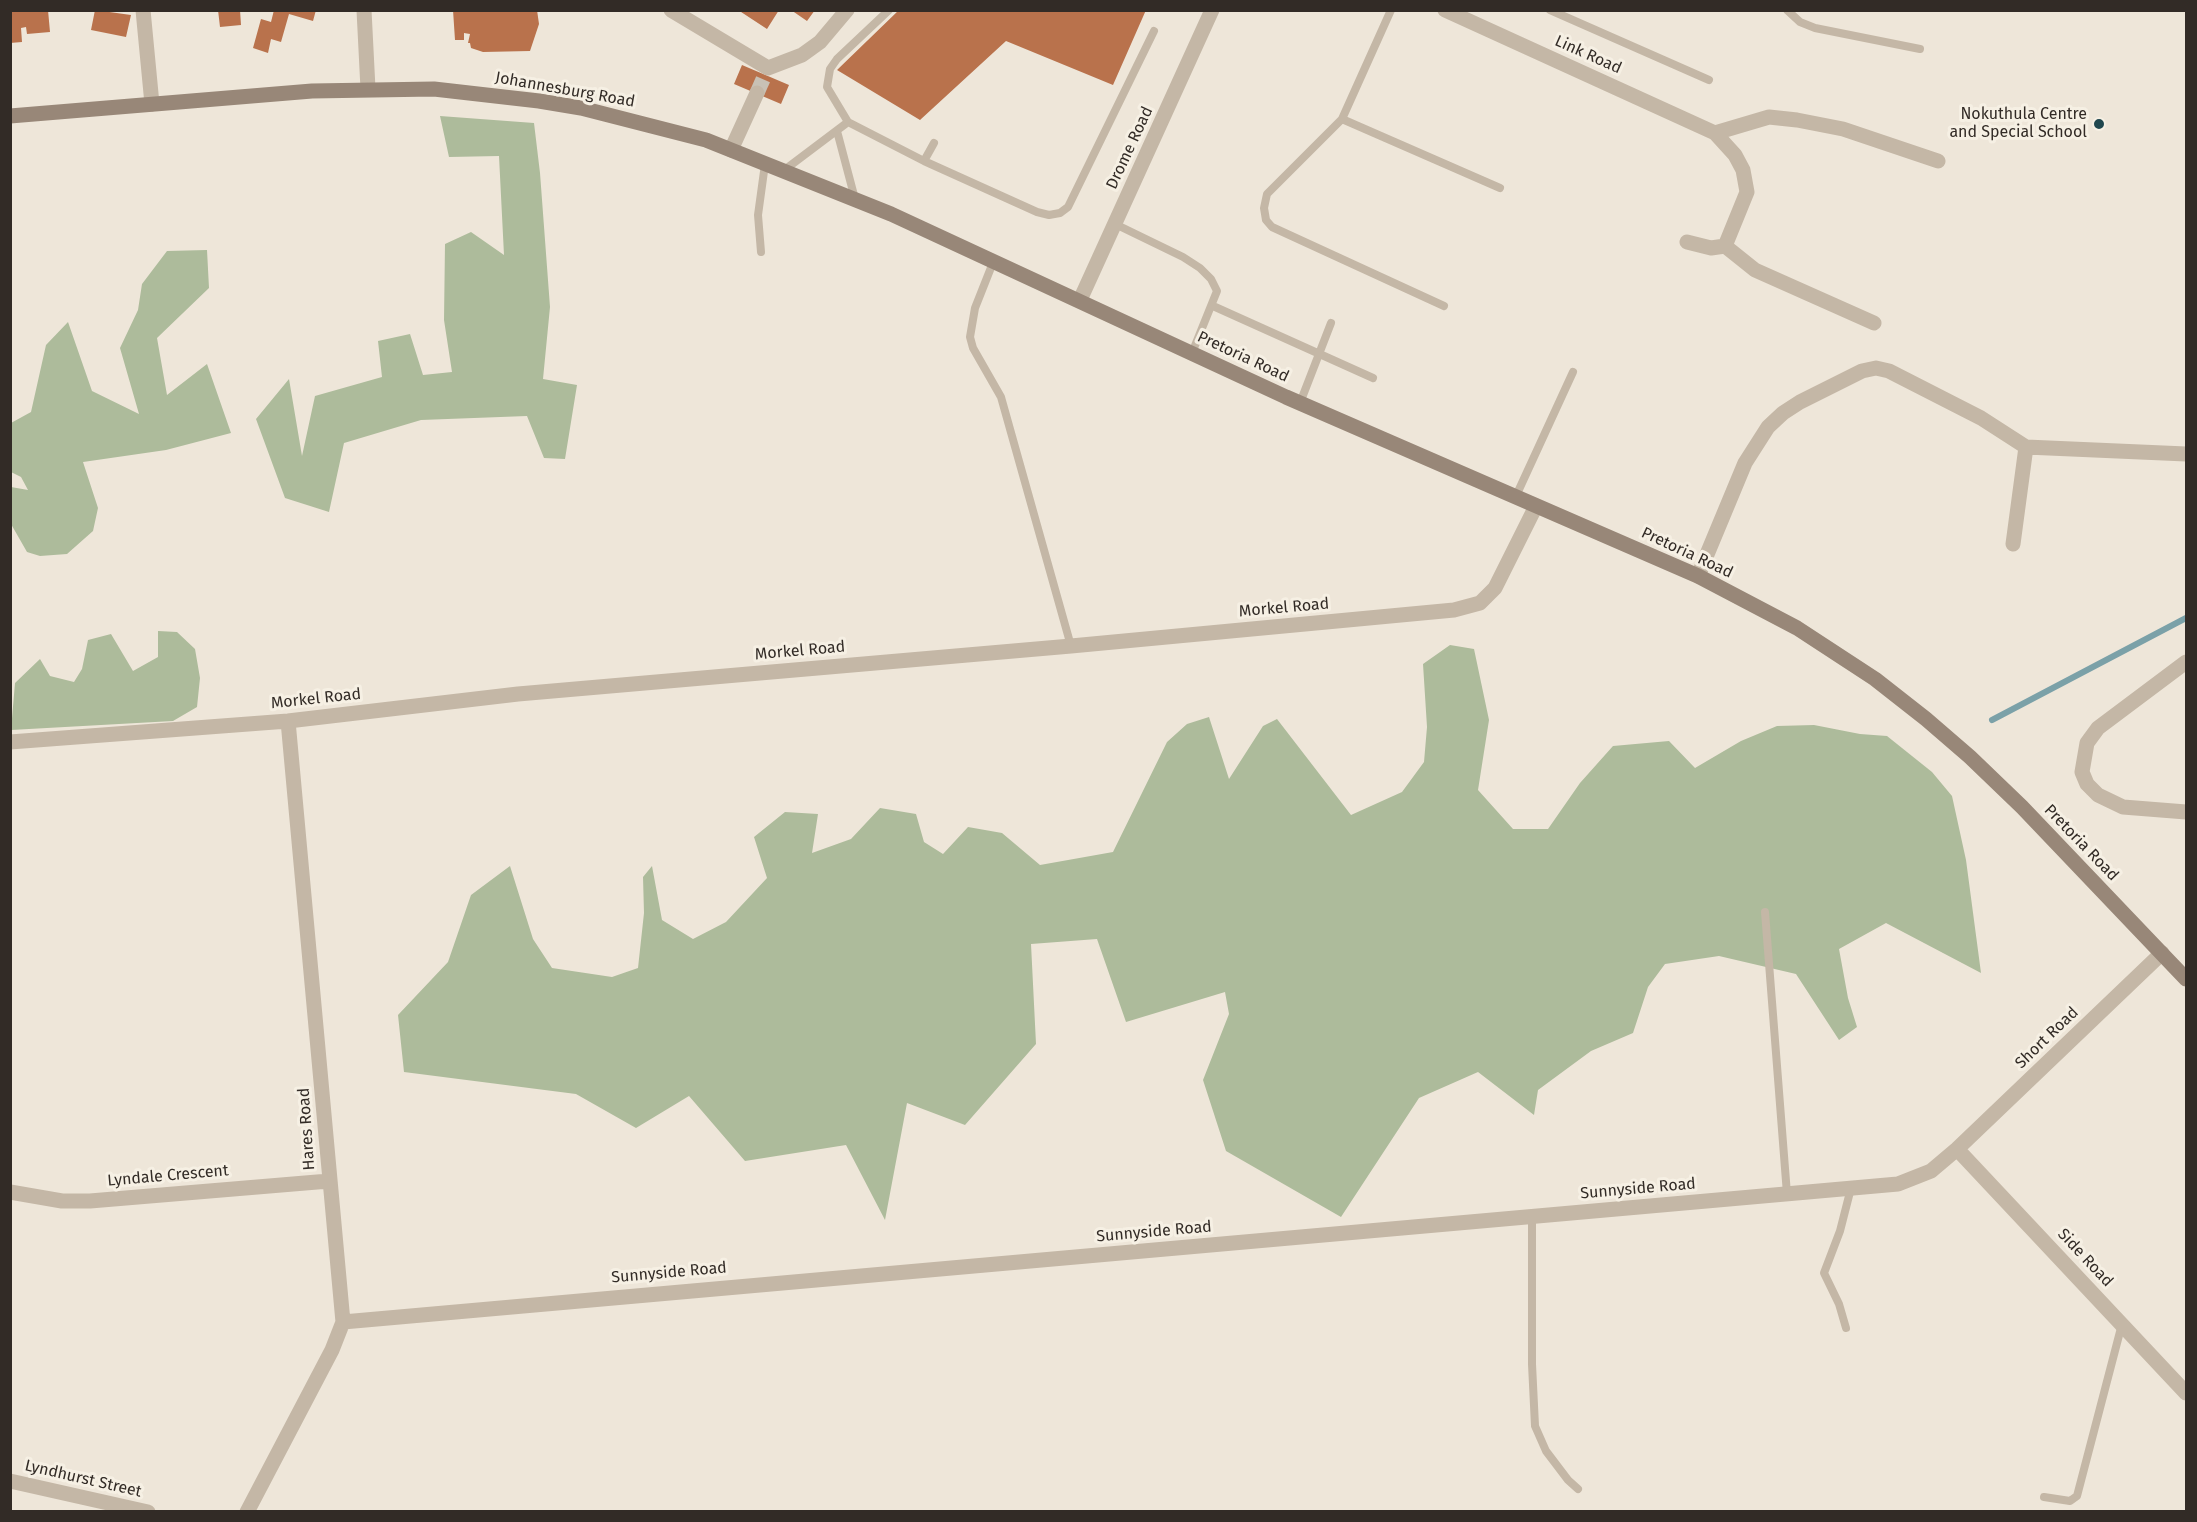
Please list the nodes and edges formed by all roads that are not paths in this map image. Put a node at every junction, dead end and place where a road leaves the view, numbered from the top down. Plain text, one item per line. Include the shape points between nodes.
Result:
1 (143, 10) edge
2 (364, 10) edge
3 (671, 10) edge
4 (847, 10) edge
5 (889, 10) edge
6 (1391, 10) edge
7 (1445, 10) edge
8 (1550, 10) edge
9 (1786, 10) edge
10 (1211, 11) edge
11 (1154, 31) dead end
12 (1920, 49) dead end
13 (1709, 80) dead end
14 (368, 89) junction
15 (757, 93) tunnel mouth
16 (152, 104) junction
17 (10, 116) edge
18 (1342, 119) junction
19 (848, 122) junction
20 (837, 131) junction
21 (1715, 133) junction
22 (934, 143) dead end
23 (731, 150) junction
24 (924, 160) junction
25 (1938, 161) dead end
26 (765, 164) junction
27 (783, 171) junction
28 (1500, 188) dead end
29 (855, 199) junction
30 (1115, 224) junction
31 (1687, 242) dead end
32 (1725, 246) junction
33 (761, 252) dead end
34 (994, 260) junction
35 (1080, 300) junction
36 (1213, 306) junction
37 (1444, 306) dead end
38 (1331, 323) dead end
39 (1874, 323) dead end
40 (1192, 353) junction
41 (1318, 355) junction
42 (1573, 372) dead end
43 (1373, 378) dead end
44 (1300, 403) junction
45 (2026, 447) junction
46 (2187, 454) edge
47 (1516, 496) junction
48 (1536, 506) junction
49 (2013, 544) dead end
50 (1698, 576) junction
51 (1071, 646) junction
52 (2187, 662) edge
53 (288, 721) junction
54 (10, 742) edge
55 (2187, 812) edge
56 (1765, 912) dead end
57 (2162, 953) junction
58 (2187, 979) edge
59 (1958, 1149) junction
60 (329, 1181) junction
61 (1851, 1188) junction
62 (10, 1192) edge
63 (1787, 1194) junction
64 (1532, 1217) junction
65 (342, 1322) junction
66 (2122, 1324) junction
67 (1846, 1328) dead end
68 (2187, 1393) edge
69 (10, 1481) edge
70 (1578, 1489) dead end
71 (2044, 1497) dead end
72 (148, 1512) edge
73 (247, 1512) edge

1 - 16 street
2 - 14 street
3 - 4 street via 766,72 820,42
5 - 19 lane via 830,69 827,87
6 - 18 lane
7 - 21 street, Link Road
8 - 13 lane
9 - 12 lane via 1815,28
10 - 30 street, Drome Road
11 - 24 lane via 1068,207 1060,213 1036,212
14 - 16 main road, Johannesburg Road
14 - 23 main road, Johannesburg Road via 434,89 539,101 629,119
15 - 23 street
16 - 17 main road, Johannesburg Road
18 - 28 lane
18 - 37 lane via 1267,194 1266,220 1272,227
19 - 20 lane
19 - 24 lane
20 - 27 lane
20 - 29 lane
21 - 25 street via 1769,117 1797,120 1843,129
21 - 32 street via 1743,170 1747,192
22 - 24 lane
23 - 26 main road, Johannesburg Road
26 - 27 main road, Johannesburg Road
26 - 33 lane via 759,199
27 - 29 main road, Johannesburg Road
29 - 34 main road, Johannesburg Road
30 - 35 street, Drome Road
30 - 36 lane via 1200,268 1217,291
31 - 32 street via 1711,248
32 - 39 street via 1755,270
34 - 35 main road, Johannesburg Road
34 - 51 lane via 975,308 970,337 1001,398
35 - 40 main road, Pretoria Road
36 - 40 lane
36 - 41 lane
38 - 41 lane
40 - 44 main road, Pretoria Road
41 - 43 lane
41 - 44 lane
42 - 47 lane
44 - 47 main road, Pretoria Road
45 - 46 street
45 - 49 street
45 - 50 street via 1981,418 1889,371 1862,371 1792,408 1768,427 1744,463
47 - 48 main road, Pretoria Road
48 - 50 main road, Pretoria Road
48 - 51 street, Morkel Road via 1495,588 1487,598 1470,606
50 - 57 main road, Pretoria Road via 1797,628 1926,718 2022,807
51 - 53 street, Morkel Road via 518,694
52 - 55 street via 2098,728 2086,743 2082,772 2098,795 2123,807
53 - 54 street, Morkel Road
53 - 60 street, Hares Road
56 - 63 lane
57 - 58 main road, Pretoria Road
57 - 59 street, Short Road
59 - 61 street, Sunnyside Road via 1918,1178
59 - 66 street, Side Road
60 - 62 street, Lyndale Crescent via 90,1201 52,1200
60 - 65 street, Hares Road
61 - 63 street, Sunnyside Road
61 - 67 lane via 1824,1273
63 - 64 street, Sunnyside Road
64 - 65 street, Sunnyside Road
64 - 70 lane via 1535,1426 1546,1451
65 - 73 street, Hares Road via 332,1350
66 - 68 street, Side Road
66 - 71 lane via 2077,1496 2070,1501
69 - 72 street, Lyndhurst Street

